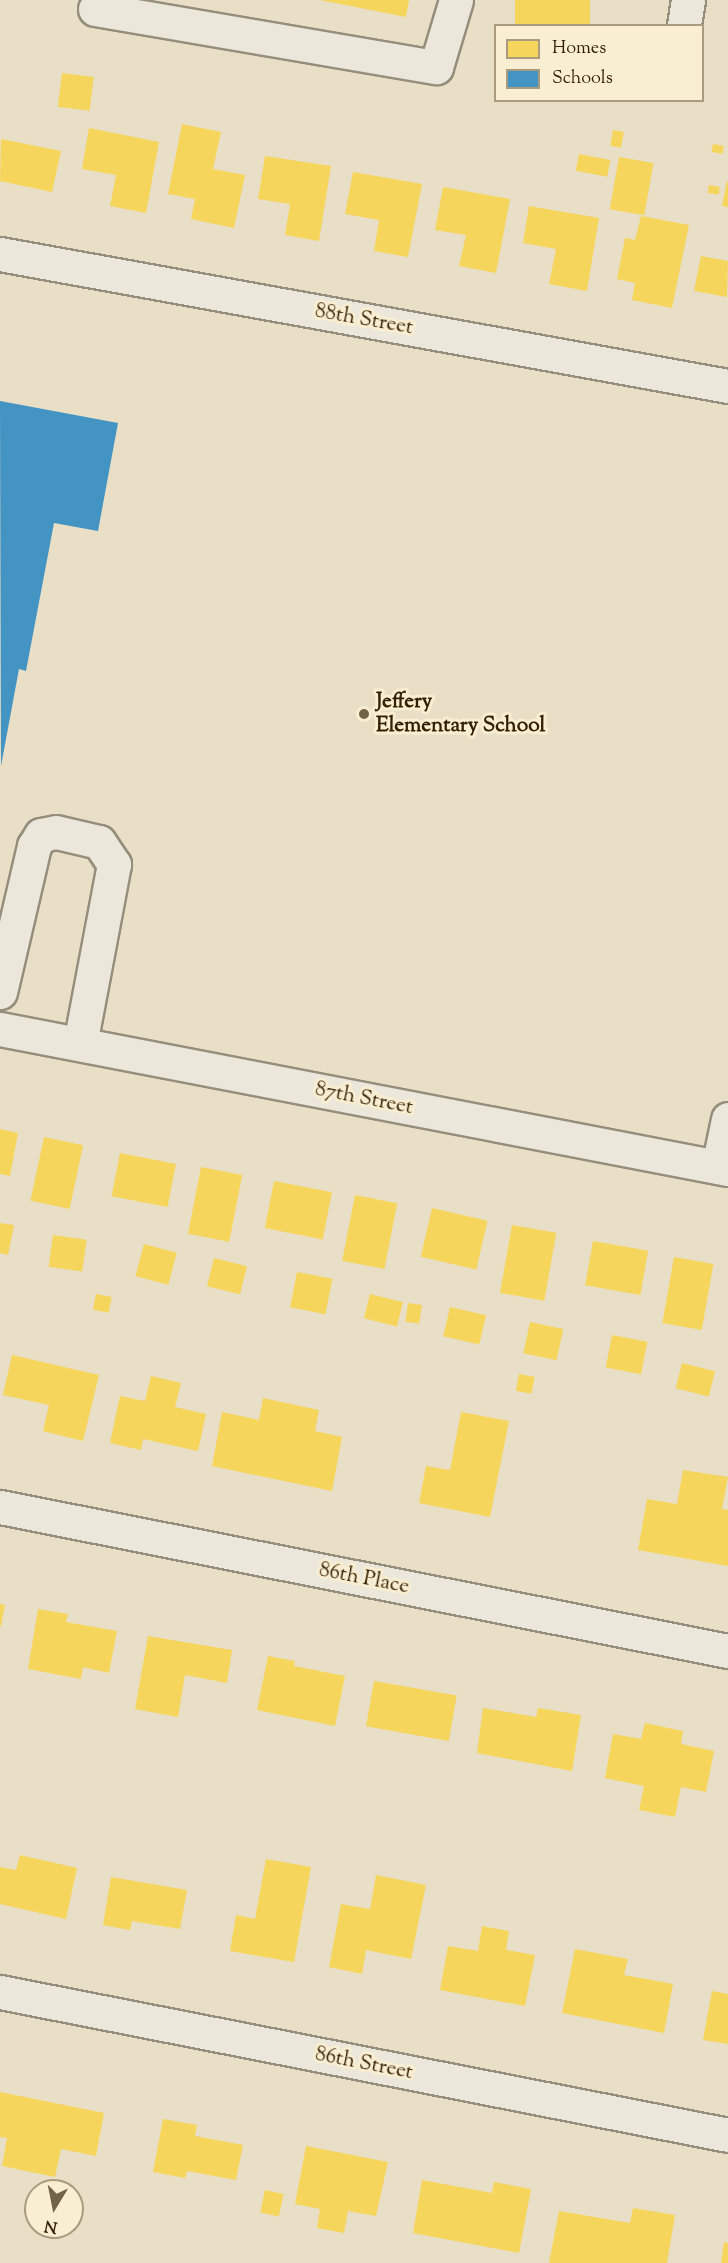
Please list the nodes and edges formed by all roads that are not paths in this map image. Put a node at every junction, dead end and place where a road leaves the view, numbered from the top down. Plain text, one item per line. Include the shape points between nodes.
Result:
1 (456, 0) edge
2 (688, 0) edge
3 (95, 9) dead end
4 (684, 24) edge
5 (0, 254) edge
6 (728, 386) edge
7 (0, 992) edge
8 (0, 1029) edge
9 (80, 1044) junction
10 (728, 1119) edge
11 (723, 1168) edge
12 (0, 1507) edge
13 (728, 1651) edge
14 (0, 1992) edge
15 (728, 2135) edge

1 - 3 street via 436,67
2 - 4 street
5 - 6 street, 88th Street
7 - 9 street via 34,846 41,835 56,832 99,842 114,864
8 - 9 street, 87th Street
9 - 11 street, 87th Street
10 - 11 street
12 - 13 street, 86th Place
14 - 15 street, 86th Street

